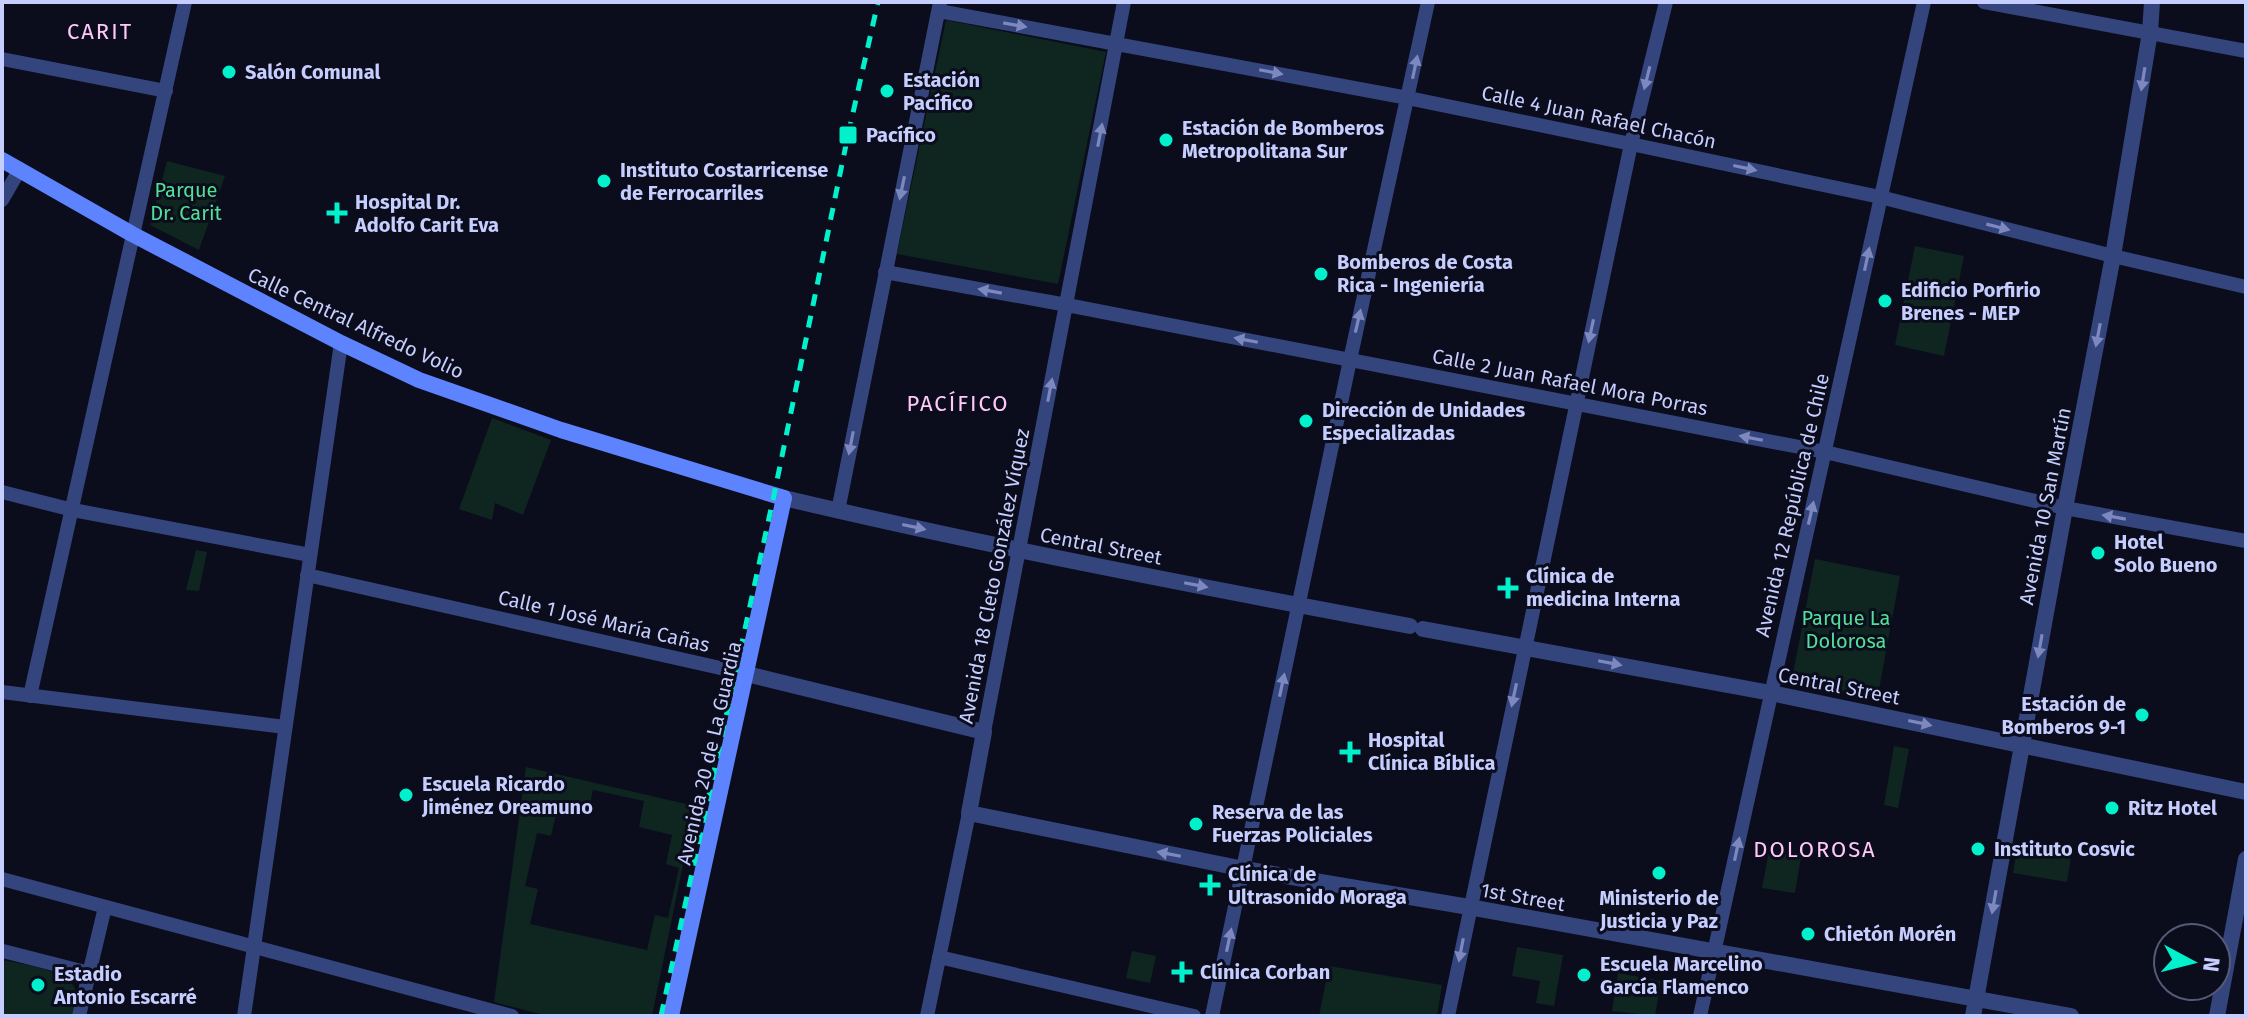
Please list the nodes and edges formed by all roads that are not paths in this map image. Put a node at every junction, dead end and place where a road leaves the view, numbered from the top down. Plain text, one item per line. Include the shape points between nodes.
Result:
1 (185, 2) edge
2 (1124, 2) edge
3 (1428, 2) edge
4 (1666, 2) edge
5 (1924, 2) edge
6 (1984, 2) edge
7 (2152, 2) edge
8 (940, 6) edge
9 (2150, 32) junction
10 (1117, 43) junction
11 (2246, 51) edge
12 (2, 59) edge
13 (166, 91) junction
14 (1408, 98) junction
15 (1631, 144) junction
16 (2, 159) edge
17 (20, 169) junction
18 (1880, 197) junction
19 (2, 200) edge
20 (132, 234) junction
21 (2113, 256) junction
22 (885, 272) junction
23 (2246, 287) edge
24 (1067, 305) junction
25 (341, 343) junction
26 (1350, 360) junction
27 (1575, 404) junction
28 (1825, 452) junction
29 (2, 492) edge
30 (784, 498) junction
31 (2065, 508) junction
32 (73, 510) junction
33 (838, 511) junction
34 (2246, 541) edge
35 (1020, 549) junction
36 (310, 555) junction
37 (307, 575) junction
38 (1299, 606) junction
39 (1524, 647) junction
40 (747, 674) junction
41 (2, 692) edge
42 (1771, 693) junction
43 (30, 696) junction
44 (285, 727) junction
45 (984, 732) junction
46 (2022, 744) junction
47 (2246, 792) edge
48 (969, 813) junction
49 (2246, 859) edge
50 (1244, 869) junction
51 (2, 879) edge
52 (105, 907) junction
53 (1469, 907) junction
54 (254, 947) junction
55 (3, 951) edge
56 (1714, 953) junction
57 (939, 957) junction
58 (89, 973) junction
59 (1977, 998) junction
60 (79, 1016) edge
61 (244, 1016) edge
62 (512, 1016) edge
63 (671, 1016) edge
64 (927, 1016) edge
65 (1194, 1016) edge
66 (1212, 1016) edge
67 (1448, 1016) edge
68 (1700, 1016) edge
69 (1973, 1016) edge
70 (2071, 1016) edge
71 (2217, 1016) edge

1 - 13 street
2 - 10 street, Avenida 18 Cleto González Víquez
14 -> 3 street
4 -> 15 street
5 - 18 street, Avenida 12 República de Chile
6 - 9 street
7 - 9 street, Avenida 10 San Martín
8 -> 10 street, Calle 4 Juan Rafael Chacón
8 -> 22 street
9 - 11 street
9 -> 21 street, Avenida 10 San Martín
10 -> 14 street, Calle 4 Juan Rafael Chacón
24 -> 10 street, Avenida 18 Cleto González Víquez
12 - 13 street
13 - 20 street
14 - 15 street, Calle 4 Juan Rafael Chacón
26 -> 14 street
15 -> 18 street, Calle 4 Juan Rafael Chacón
15 -> 27 street
16 - 17 main road, Calle Central Alfredo Volio
17 - 19 street
17 - 20 main road, Calle Central Alfredo Volio
18 -> 21 street, Calle 4 Juan Rafael Chacón
28 -> 18 street, Avenida 12 República de Chile
20 - 25 main road, Calle Central Alfredo Volio
20 - 32 street
21 - 23 street, Calle 4 Juan Rafael Chacón
21 -> 31 street, Avenida 10 San Martín
24 -> 22 street, Calle 2 Juan Rafael Mora Porras
22 -> 33 street
26 -> 24 street, Calle 2 Juan Rafael Mora Porras
35 -> 24 street, Avenida 18 Cleto González Víquez
25 - 30 main road, Calle Central Alfredo Volio via 493,407
25 - 36 street
26 - 27 street, Calle 2 Juan Rafael Mora Porras
26 - 38 street
28 -> 27 street, Calle 2 Juan Rafael Mora Porras
27 - 39 street
28 - 31 street, Calle 2 Juan Rafael Mora Porras
42 -> 28 street, Avenida 12 República de Chile
29 - 32 street
30 - 33 street, Central Street
30 - 40 main road, Avenida 20 de La Guardia
34 -> 31 street, Calle 2 Juan Rafael Mora Porras
31 -> 46 street, Avenida 10 San Martín
32 - 36 street
32 - 43 street
33 -> 35 street, Central Street
35 -> 38 street, Central Street
35 - 45 street, Avenida 18 Cleto González Víquez
36 - 37 street
37 - 40 street, Calle 1 José María Cañas
37 - 44 street
38 - 39 street, Central Street
50 -> 38 street
39 -> 42 street, Central Street
39 -> 53 street
40 - 45 street, Calle 1 José María Cañas
40 - 63 main road, Avenida 20 de La Guardia
41 - 43 street
42 -> 46 street, Central Street
56 -> 42 street, Avenida 12 República de Chile
43 - 44 street
44 - 54 street
45 - 48 street, Avenida 18 Cleto González Víquez
46 - 47 street, Central Street
46 -> 59 street, Avenida 10 San Martín
50 -> 48 street, 1st Street
48 - 57 street, Avenida 18 Cleto González Víquez
49 - 71 street
50 - 53 street, 1st Street
66 -> 50 street
51 - 52 street
52 - 54 street
52 - 58 street
53 - 56 street, 1st Street
53 -> 67 street
54 - 61 street
54 - 62 street
55 - 58 street
56 - 59 street, 1st Street
56 - 68 street, Avenida 12 República de Chile
57 - 64 street, Avenida 18 Cleto González Víquez
57 - 65 street
58 - 60 street
59 - 69 street, Avenida 10 San Martín
59 - 70 street, 1st Street

